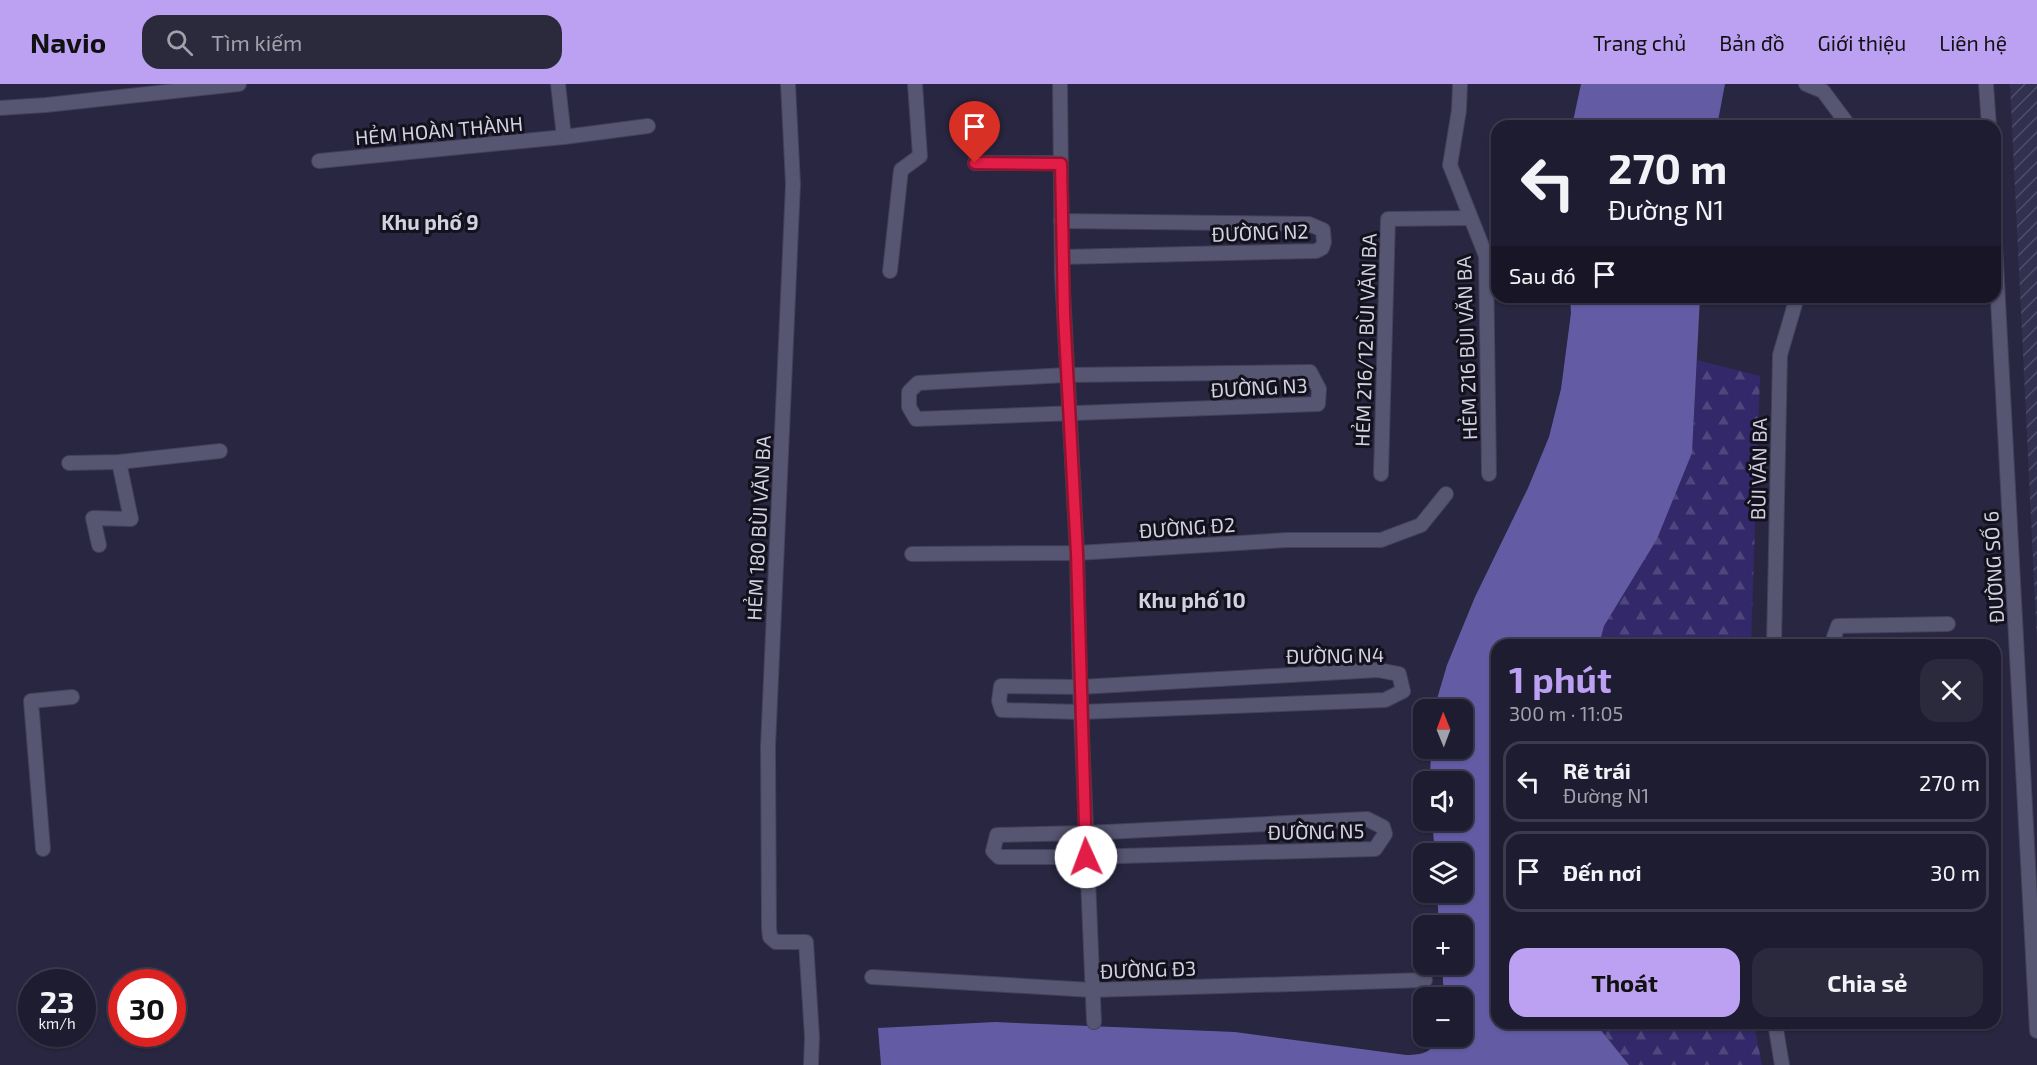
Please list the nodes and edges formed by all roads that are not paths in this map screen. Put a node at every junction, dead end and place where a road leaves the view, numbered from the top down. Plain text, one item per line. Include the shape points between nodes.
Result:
1 (239, 84) edge
2 (558, 84) edge
3 (788, 84) edge
4 (915, 84) edge
5 (1060, 84) edge
6 (1460, 84) edge
7 (1806, 84) edge
8 (1986, 84) edge
9 (0, 108) edge
10 (1844, 120) edge
11 (1989, 120) edge
12 (648, 126) dead end
13 (564, 137) junction
14 (319, 161) dead end
15 (975, 163) dead end
16 (1061, 164) junction
17 (1470, 218) junction
18 (1061, 221) junction
19 (1062, 257) junction
20 (890, 271) dead end
21 (1795, 303) edge
22 (1998, 303) edge
23 (1066, 375) junction
24 (1068, 415) junction
25 (220, 451) dead end
26 (119, 462) junction
27 (69, 463) dead end
28 (1381, 474) dead end
29 (1489, 474) dead end
30 (1446, 494) dead end
31 (99, 545) dead end
32 (1077, 553) junction
33 (912, 555) dead end
34 (1948, 624) dead end
35 (1774, 639) edge
36 (1834, 639) edge
37 (1080, 687) junction
38 (72, 697) dead end
39 (1081, 712) junction
40 (1086, 833) junction
41 (43, 849) dead end
42 (1086, 857) junction
43 (872, 977) dead end
44 (1425, 980) dead end
45 (1092, 990) junction
46 (1094, 1022) dead end
47 (1776, 1029) edge
48 (2037, 1031) edge
49 (811, 1065) edge
50 (1782, 1065) edge

1 - 9 street
2 - 13 street
3 - 49 street, HẺM 180 BÙI VĂN BA via 793,184 768,746 769,928 770,937 776,942 805,941
4 - 20 street via 920,156 901,170
5 - 16 street
6 - 17 street, HẺM 216 BÙI VĂN BA via 1450,165
7 - 10 street via 1823,91
8 - 11 street
12 - 13 street, HẺM HOÀN THÀNH
13 - 14 street, HẺM HOÀN THÀNH
15 - 16 street
16 - 18 street
17 - 28 street, HẺM 216/12 BÙI VĂN BA via 1388,219
17 - 29 street, HẺM 216 BÙI VĂN BA via 1486,256
18 - 19 street
18 - 19 street, ĐƯỜNG N2 via 1309,224 1323,230 1324,242 1316,250
19 - 23 street
21 - 35 street, BÙI VĂN BA via 1780,355
22 - 48 street, ĐƯỜNG SỐ 6
23 - 24 street
23 - 24 street via 918,383 909,392 909,406 916,419
23 - 24 street, ĐƯỜNG N3 via 1310,372 1319,389 1318,404
24 - 32 street
25 - 26 street
26 - 27 street
26 - 31 street via 131,519 93,518
30 - 32 street, ĐƯỜNG Đ2 via 1420,525 1381,540 1287,540
32 - 33 street, ĐƯỜNG Đ2
32 - 37 street
34 - 36 street via 1838,626
37 - 39 street
37 - 39 street, ĐƯỜNG N4 via 1001,686 999,701 1002,710
37 - 39 street, ĐƯỜNG N4 via 1378,670 1399,674 1402,691 1385,700
38 - 41 street via 30,701
39 - 40 street
40 - 42 street
40 - 42 street, ĐƯỜNG N5 via 997,835 993,851 999,857
40 - 42 street, ĐƯỜNG N5 via 1367,819 1383,827 1385,834 1375,849
42 - 45 street
43 - 45 street, ĐƯỜNG Đ3
44 - 45 street, ĐƯỜNG Đ3
45 - 46 street
47 - 50 street

